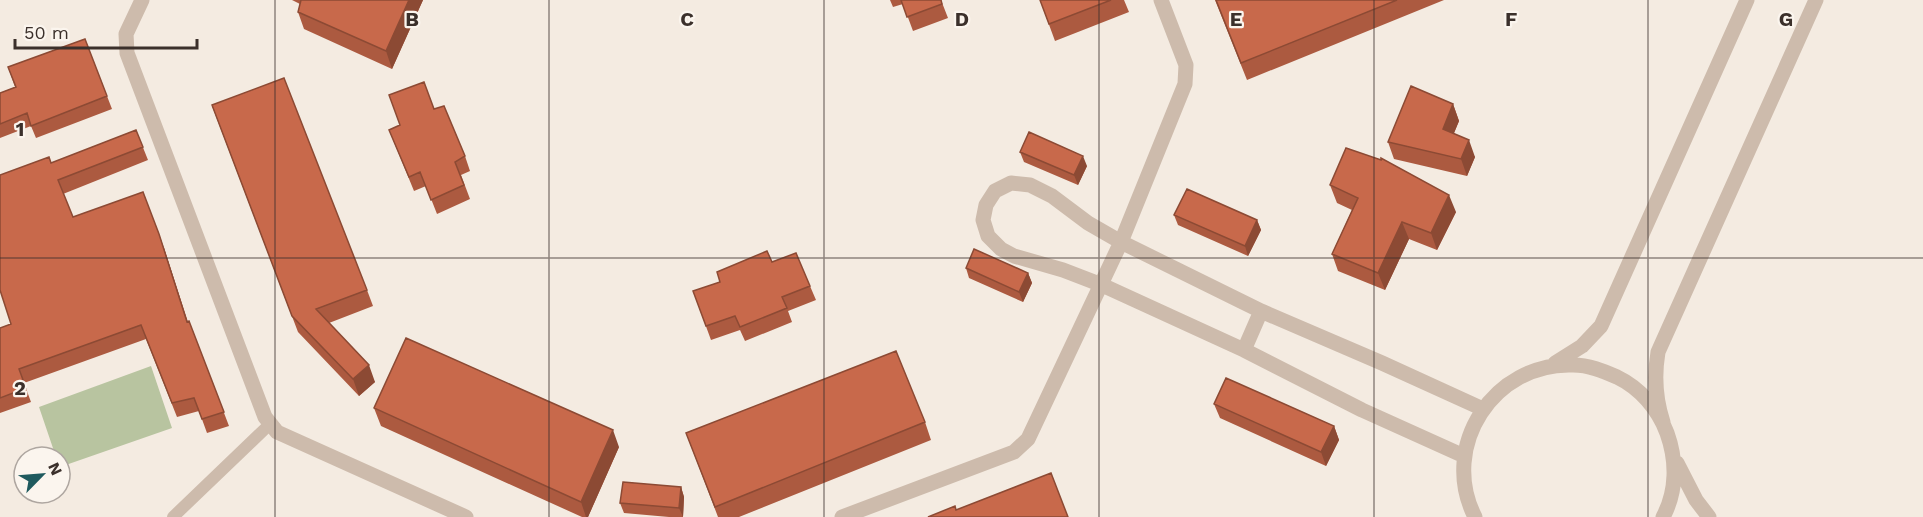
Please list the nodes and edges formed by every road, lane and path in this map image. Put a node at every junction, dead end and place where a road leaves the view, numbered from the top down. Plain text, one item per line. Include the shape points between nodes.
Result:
1 (142, 0) edge
2 (1161, 0) edge
3 (1747, 0) edge
4 (1816, 0) edge
5 (1121, 242) junction
6 (1102, 285) junction
7 (1261, 311) junction
8 (1244, 350) junction
9 (1547, 367) junction
10 (1483, 409) junction
11 (1663, 422) junction
12 (270, 424) junction
13 (1672, 449) junction
14 (1464, 456) junction
15 (868, 512) edge
16 (1473, 514) edge
17 (173, 517) edge
18 (466, 517) edge
19 (842, 517) edge
20 (1663, 517) edge
21 (1709, 517) edge

1 - 12 street via 126,34 127,53
2 - 5 street via 1186,65 1185,84
3 - 9 street via 1601,326 1572,354
4 - 11 street via 1658,352 1655,386
5 - 6 street
5 - 6 street via 1030,185 1011,183 995,191 986,205 983,220 988,236 1001,249
5 - 7 street
6 - 8 street
6 - 15 street via 1028,439 1014,452
7 - 8 street
7 - 10 street
8 - 14 street
9 - 10 street via 1522,375 1500,390
9 - 11 street via 1574,365 1618,378 1647,399
10 - 14 street
11 - 13 street
12 - 17 lane
12 - 18 street via 277,432
13 - 20 street via 1675,477
13 - 21 street via 1687,484
14 - 16 street via 1464,482
15 - 19 street

